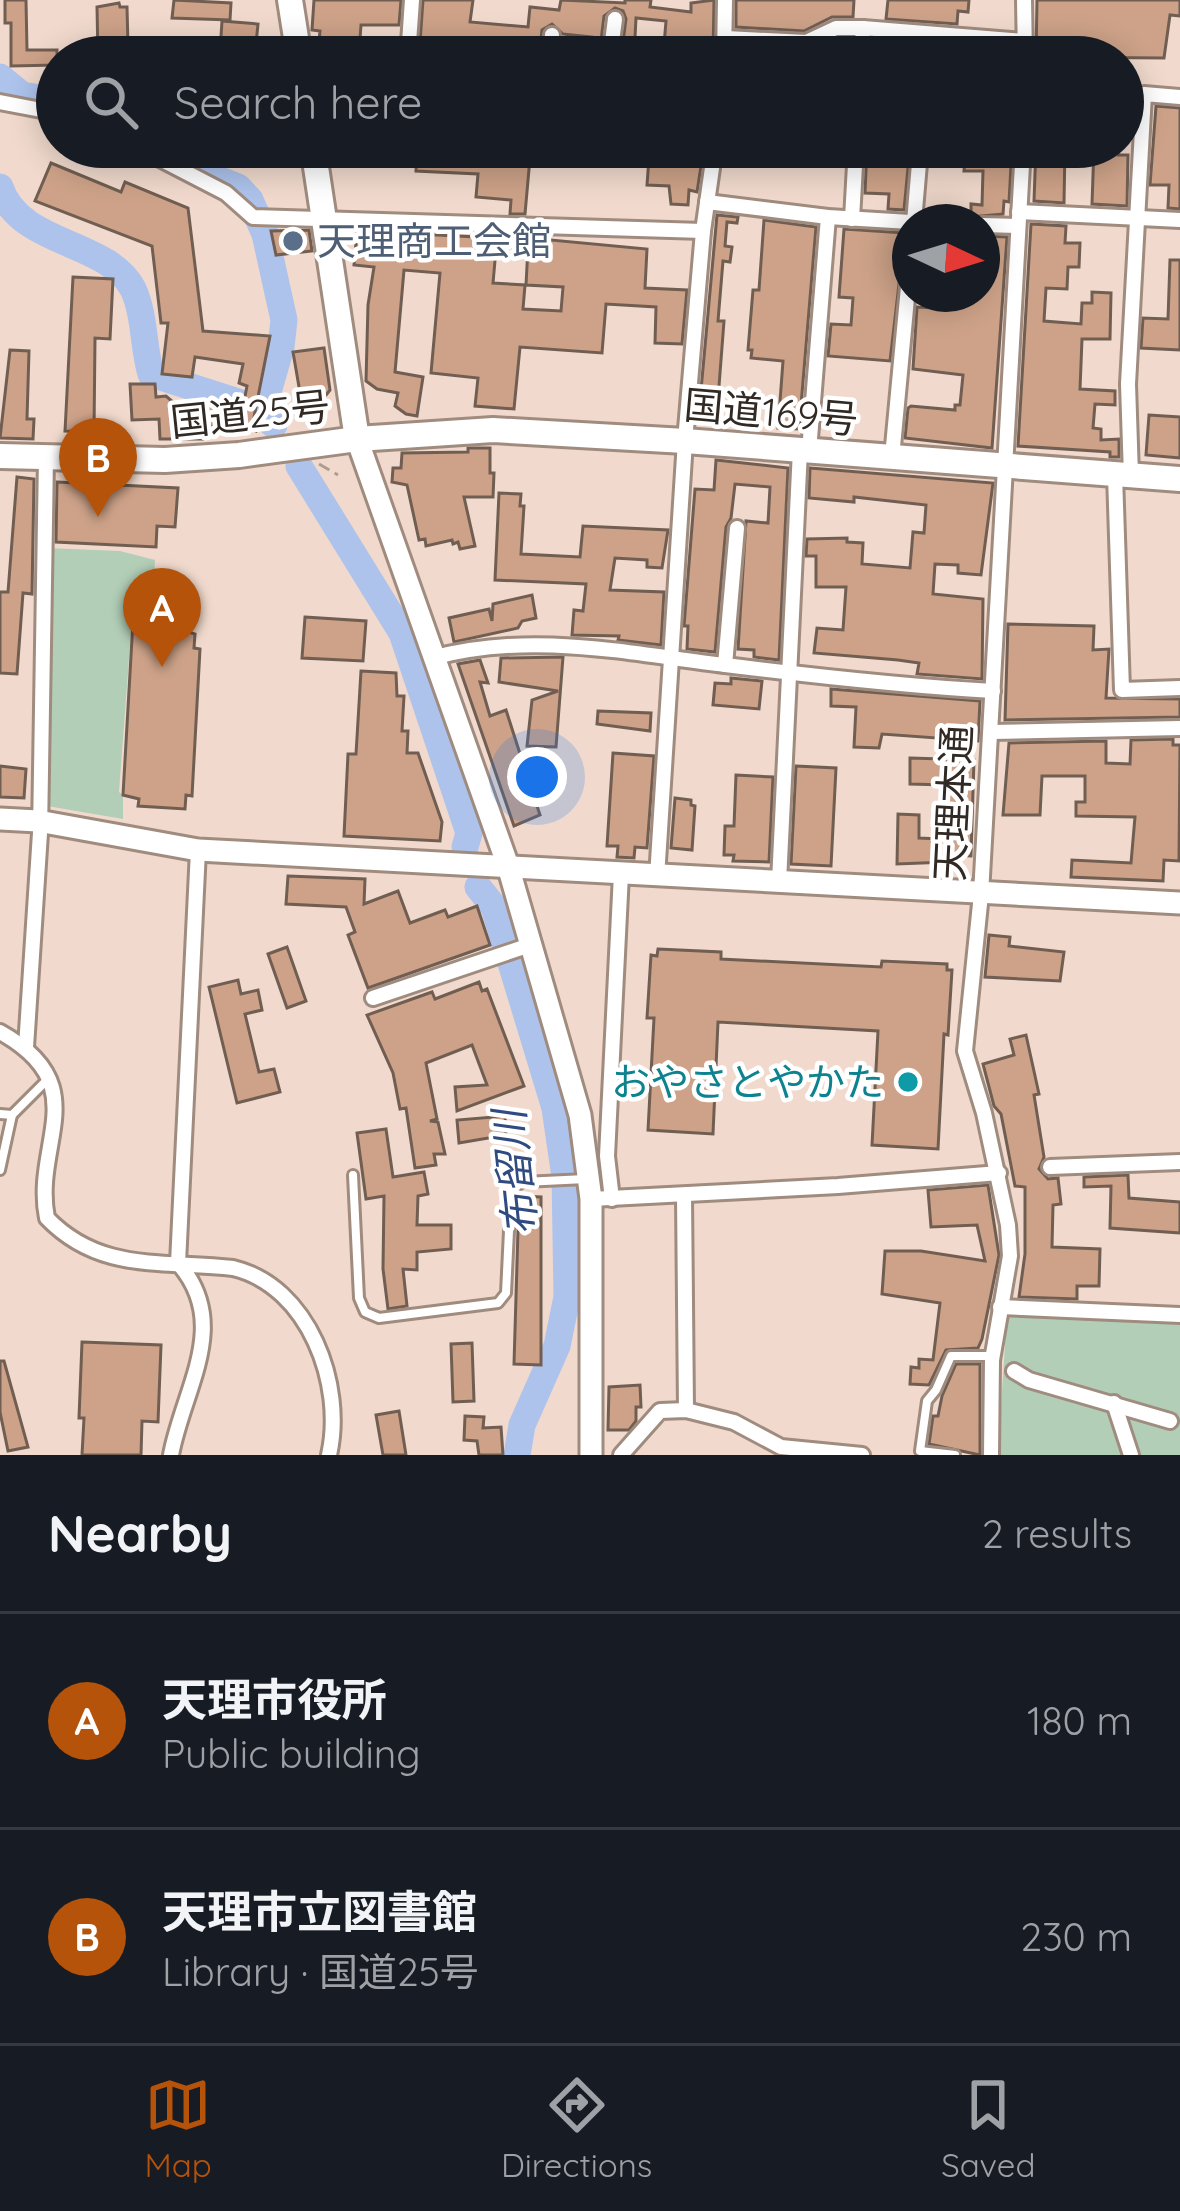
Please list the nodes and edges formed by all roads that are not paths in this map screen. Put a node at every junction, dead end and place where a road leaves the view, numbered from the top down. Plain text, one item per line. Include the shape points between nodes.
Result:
1 (290, 0) edge
2 (412, 0) edge
3 (725, 0) edge
4 (1024, 0) edge
5 (615, 19) dead end
6 (863, 28) junction
7 (296, 36) edge
8 (409, 36) edge
9 (613, 36) edge
10 (726, 36) edge
11 (819, 36) edge
12 (862, 36) edge
13 (925, 36) edge
14 (1025, 36) edge
15 (1144, 94) edge
16 (1180, 97) edge
17 (0, 102) edge
18 (36, 108) edge
19 (177, 168) edge
20 (316, 168) edge
21 (712, 168) edge
22 (855, 168) edge
23 (918, 168) edge
24 (1022, 168) edge
25 (1139, 168) edge
26 (707, 202) junction
27 (914, 204) edge
28 (1136, 217) junction
29 (828, 218) junction
30 (852, 219) junction
31 (1018, 219) junction
32 (1180, 220) edge
33 (892, 221) edge
34 (324, 222) junction
35 (1000, 222) edge
36 (703, 232) junction
37 (906, 312) edge
38 (357, 439) junction
39 (686, 441) junction
40 (805, 450) junction
41 (0, 456) edge
42 (46, 458) junction
43 (892, 458) junction
44 (1003, 466) junction
45 (1123, 475) junction
46 (1180, 479) edge
47 (737, 528) dead end
48 (432, 658) junction
49 (674, 659) junction
50 (725, 665) junction
51 (787, 673) junction
52 (1180, 688) edge
53 (993, 691) junction
54 (1180, 728) edge
55 (991, 732) junction
56 (0, 819) edge
57 (38, 821) junction
58 (198, 850) junction
59 (508, 866) junction
60 (621, 874) junction
61 (657, 877) junction
62 (778, 882) junction
63 (981, 894) junction
64 (1180, 904) edge
65 (525, 946) junction
66 (373, 998) dead end
67 (0, 1032) edge
68 (26, 1047) junction
69 (48, 1078) junction
70 (0, 1114) edge
71 (12, 1114) junction
72 (1180, 1162) edge
73 (1050, 1166) dead end
74 (0, 1170) edge
75 (999, 1173) junction
76 (353, 1175) dead end
77 (591, 1189) junction
78 (684, 1195) junction
79 (178, 1263) junction
80 (1000, 1307) junction
81 (1180, 1315) edge
82 (992, 1356) junction
83 (1014, 1371) dead end
84 (1114, 1403) junction
85 (686, 1410) junction
86 (1170, 1421) dead end
87 (171, 1455) edge
88 (329, 1455) edge
89 (591, 1455) edge
90 (621, 1455) edge
91 (862, 1455) edge
92 (955, 1455) edge
93 (991, 1455) edge
94 (1131, 1455) edge

1 - 7 highway
2 - 8 street
3 - 10 street
4 - 14 street
5 - 9 street
6 - 11 street
6 - 12 street
6 - 13 street
15 - 16 street
17 - 18 street
19 - 34 street via 258,217
20 - 34 highway, 国道25号
21 - 26 street
22 - 30 street
23 - 27 street
24 - 31 street, 天理本通
25 - 28 street
26 - 29 street
26 - 36 street
28 - 31 street
28 - 32 street
28 - 45 street
29 - 30 street
29 - 40 street
30 - 33 street
31 - 35 street
31 - 44 street, 天理本通
34 - 36 street
34 - 38 highway, 国道25号
36 - 39 street
37 - 43 street
38 - 39 highway, 国道169号 via 493,430
38 - 42 highway, 国道25号 via 184,459
38 - 48 street
39 - 40 highway, 国道169号
39 - 49 street
40 - 43 highway, 国道169号
40 - 51 street
41 - 42 highway, 国道25号
42 - 57 street
43 - 44 highway, 国道169号
44 - 45 highway, 国道169号
44 - 53 street, 天理本通
45 - 46 highway, 国道169号
45 - 52 street via 1122,690
47 - 50 street
48 - 49 street via 480,646 567,643
48 - 59 street
49 - 50 street
49 - 61 street
50 - 51 street
51 - 53 street
51 - 62 street
53 - 55 street, 天理本通
54 - 55 street
55 - 63 street, 天理本通
56 - 57 street
57 - 58 street
57 - 68 street
58 - 59 street
58 - 79 street
59 - 60 street
59 - 65 street
60 - 61 street
60 - 77 street via 607,1156
61 - 62 street
62 - 63 street
63 - 64 street
63 - 75 street, 天理本通 via 965,1051
65 - 66 street
65 - 77 street via 580,1115
67 - 68 street
68 - 69 street
69 - 71 lane
69 - 79 street via 55,1114 47,1218 98,1255
70 - 71 lane
71 - 74 lane
72 - 73 street
75 - 78 street
75 - 80 street, 天理本通 via 1010,1256
76 - 77 lane via 358,1298 380,1318 498,1303 506,1293 512,1189 549,1180
77 - 78 street
77 - 89 street
78 - 85 street
79 - 87 street via 197,1289 203,1350
79 - 88 street via 252,1272 287,1302 327,1367
80 - 81 street
80 - 82 street, 天理本通
82 - 92 lane via 951,1356 927,1401 920,1450
82 - 93 street, 天理本通
83 - 84 street
84 - 86 street
84 - 94 street
85 - 90 street via 660,1411
85 - 91 street via 734,1422 781,1447

